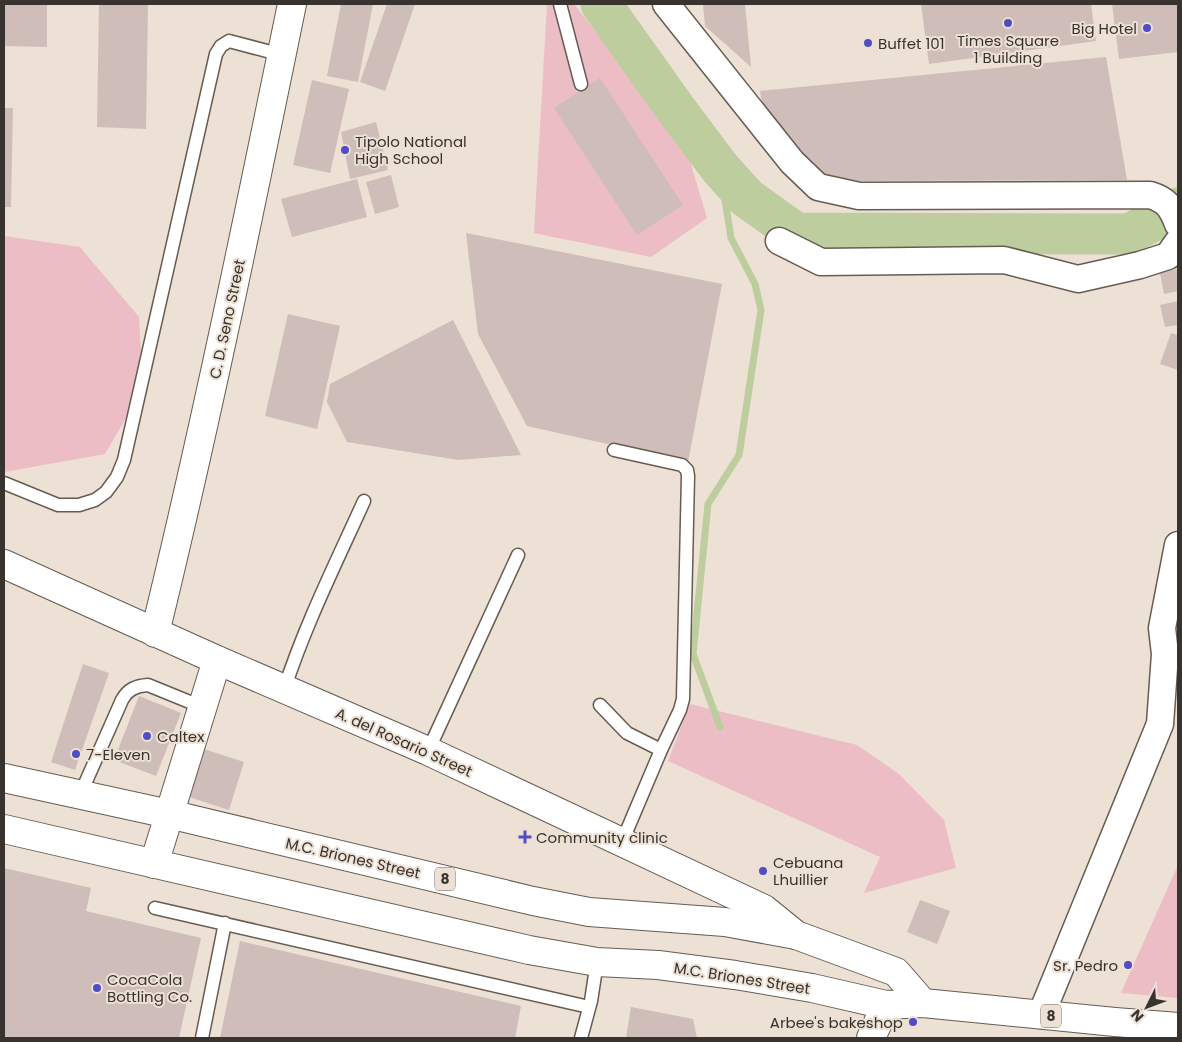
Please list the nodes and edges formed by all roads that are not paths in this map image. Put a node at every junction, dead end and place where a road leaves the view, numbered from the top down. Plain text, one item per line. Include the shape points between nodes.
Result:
1 (292, 4) edge
2 (560, 4) edge
3 (666, 4) edge
4 (282, 55) junction
5 (581, 84) dead end
6 (1175, 217) edge
7 (779, 241) dead end
8 (1178, 242) edge
9 (614, 450) dead end
10 (4, 483) edge
11 (364, 501) dead end
12 (1178, 545) edge
13 (518, 555) dead end
14 (4, 564) edge
15 (155, 633) junction
16 (217, 660) junction
17 (284, 690) junction
18 (600, 705) dead end
19 (202, 707) junction
20 (661, 750) junction
21 (428, 751) junction
22 (4, 778) edge
23 (80, 795) junction
24 (169, 814) junction
25 (4, 829) edge
26 (622, 842) junction
27 (154, 864) junction
28 (155, 908) dead end
29 (225, 923) junction
30 (796, 935) junction
31 (597, 962) junction
32 (923, 1003) junction
33 (886, 1005) junction
34 (589, 1007) junction
35 (1041, 1015) junction
36 (1178, 1027) edge
37 (202, 1038) edge
38 (581, 1038) edge
39 (871, 1038) edge

1 - 4 main road, C. D. Seno Street
2 - 5 lane
3 - 6 street via 792,162 818,187 859,196 1150,195 1161,198
4 - 10 lane via 229,41 216,54 124,460 117,477 106,492 79,505 58,506
4 - 15 main road, C. D. Seno Street via 189,494
7 - 8 street via 821,262 1004,260 1078,279 1168,256
9 - 20 lane via 682,465 687,470 683,699
11 - 17 lane via 318,602
12 - 35 street via 1162,628 1165,654 1160,724
13 - 21 lane
14 - 15 main road, A. del Rosario Street
15 - 16 main road, A. del Rosario Street
16 - 17 main road, A. del Rosario Street
16 - 19 main road
17 - 21 main road, A. del Rosario Street
18 - 20 lane via 627,733
19 - 23 lane via 148,685 131,689 122,700
19 - 24 main road
20 - 26 lane
21 - 26 main road, A. del Rosario Street
22 - 23 main road, M.C. Briones Street / 8
23 - 24 main road, M.C. Briones Street / 8
24 - 27 main road
24 - 30 main road, M.C. Briones Street / 8 via 588,912 725,922
25 - 27 main road, M.C. Briones Street / 8
26 - 30 main road, A. del Rosario Street via 764,909
27 - 31 main road, M.C. Briones Street / 8 via 520,948
28 - 29 lane
29 - 34 lane
29 - 37 lane
30 - 32 main road, M.C. Briones Street / 8 via 896,972
31 - 33 main road, M.C. Briones Street / 8 via 735,975
31 - 34 lane
32 - 33 main road, M.C. Briones Street / 8
32 - 35 main road, M.C. Briones Street / 8
33 - 39 main road
34 - 38 lane
35 - 36 main road, M.C. Briones Street / 8

